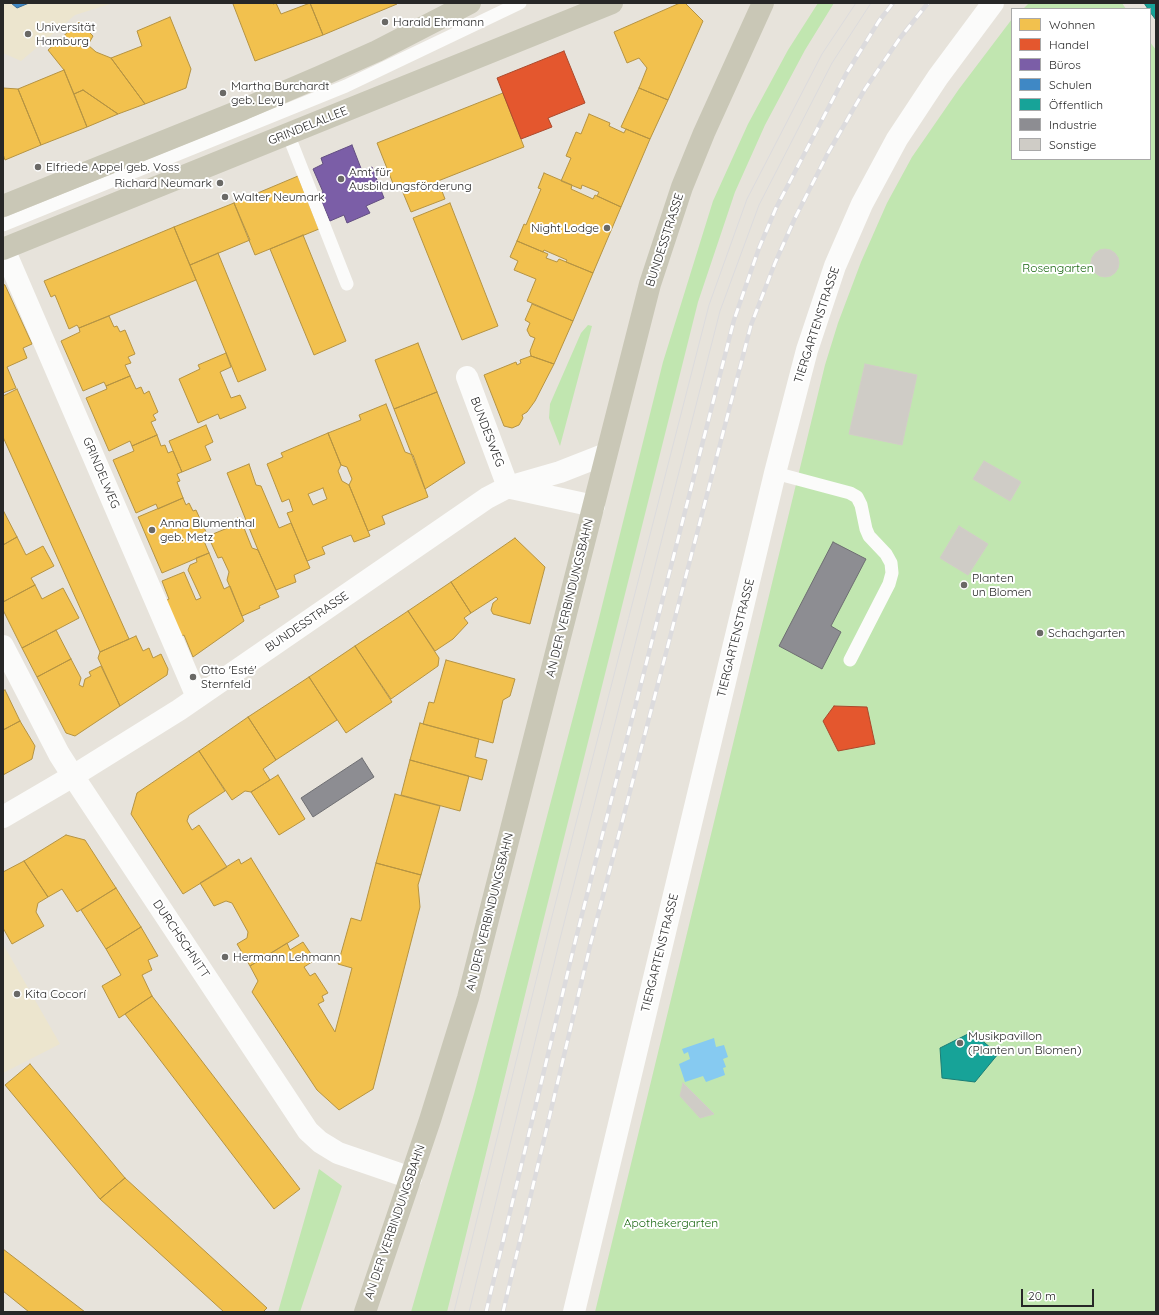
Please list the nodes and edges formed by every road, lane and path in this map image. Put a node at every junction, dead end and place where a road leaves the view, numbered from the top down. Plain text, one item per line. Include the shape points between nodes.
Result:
1 (470, 3) edge
2 (520, 3) edge
3 (612, 3) edge
4 (993, 3) edge
5 (763, 5) edge
6 (288, 134) junction
7 (3, 206) edge
8 (3, 225) edge
9 (3, 249) edge
10 (347, 284) dead end
11 (467, 377) dead end
12 (606, 454) junction
13 (775, 473) junction
14 (508, 487) junction
15 (594, 506) junction
16 (3, 646) edge
17 (850, 660) dead end
18 (197, 697) junction
19 (73, 776) junction
20 (3, 817) edge
21 (411, 1178) junction
22 (365, 1312) edge
23 (574, 1312) edge

1 - 7 main road via 377,52 244,109
2 - 8 lane, GRINDELALLEE via 346,86
3 - 6 main road, GRINDELALLEE
4 - 13 street, TIERGARTENSTRASSE via 917,107 897,138 862,204 835,266 818,317
5 - 12 main road, BUNDESSTRASSE via 682,187 650,284
6 - 9 main road, GRINDELALLEE
6 - 10 lane
9 - 18 street, GRINDELWEG
11 - 14 street, BUNDESWEG
12 - 14 street, BUNDESSTRASSE via 560,472
12 - 15 main road, BUNDESSTRASSE
13 - 17 lane via 857,497 868,536 886,554 891,563 889,584
13 - 23 street, TIERGARTENSTRASSE
14 - 15 street
14 - 18 street, BUNDESSTRASSE via 487,498
15 - 21 main road, AN DER VERBINDUNGSBAHN via 468,998
16 - 19 street, DURCHSCHNITT
18 - 19 street, BUNDESSTRASSE
19 - 20 street, BUNDESSTRASSE
19 - 21 street, DURCHSCHNITT via 308,1131 338,1153
21 - 22 main road, AN DER VERBINDUNGSBAHN

